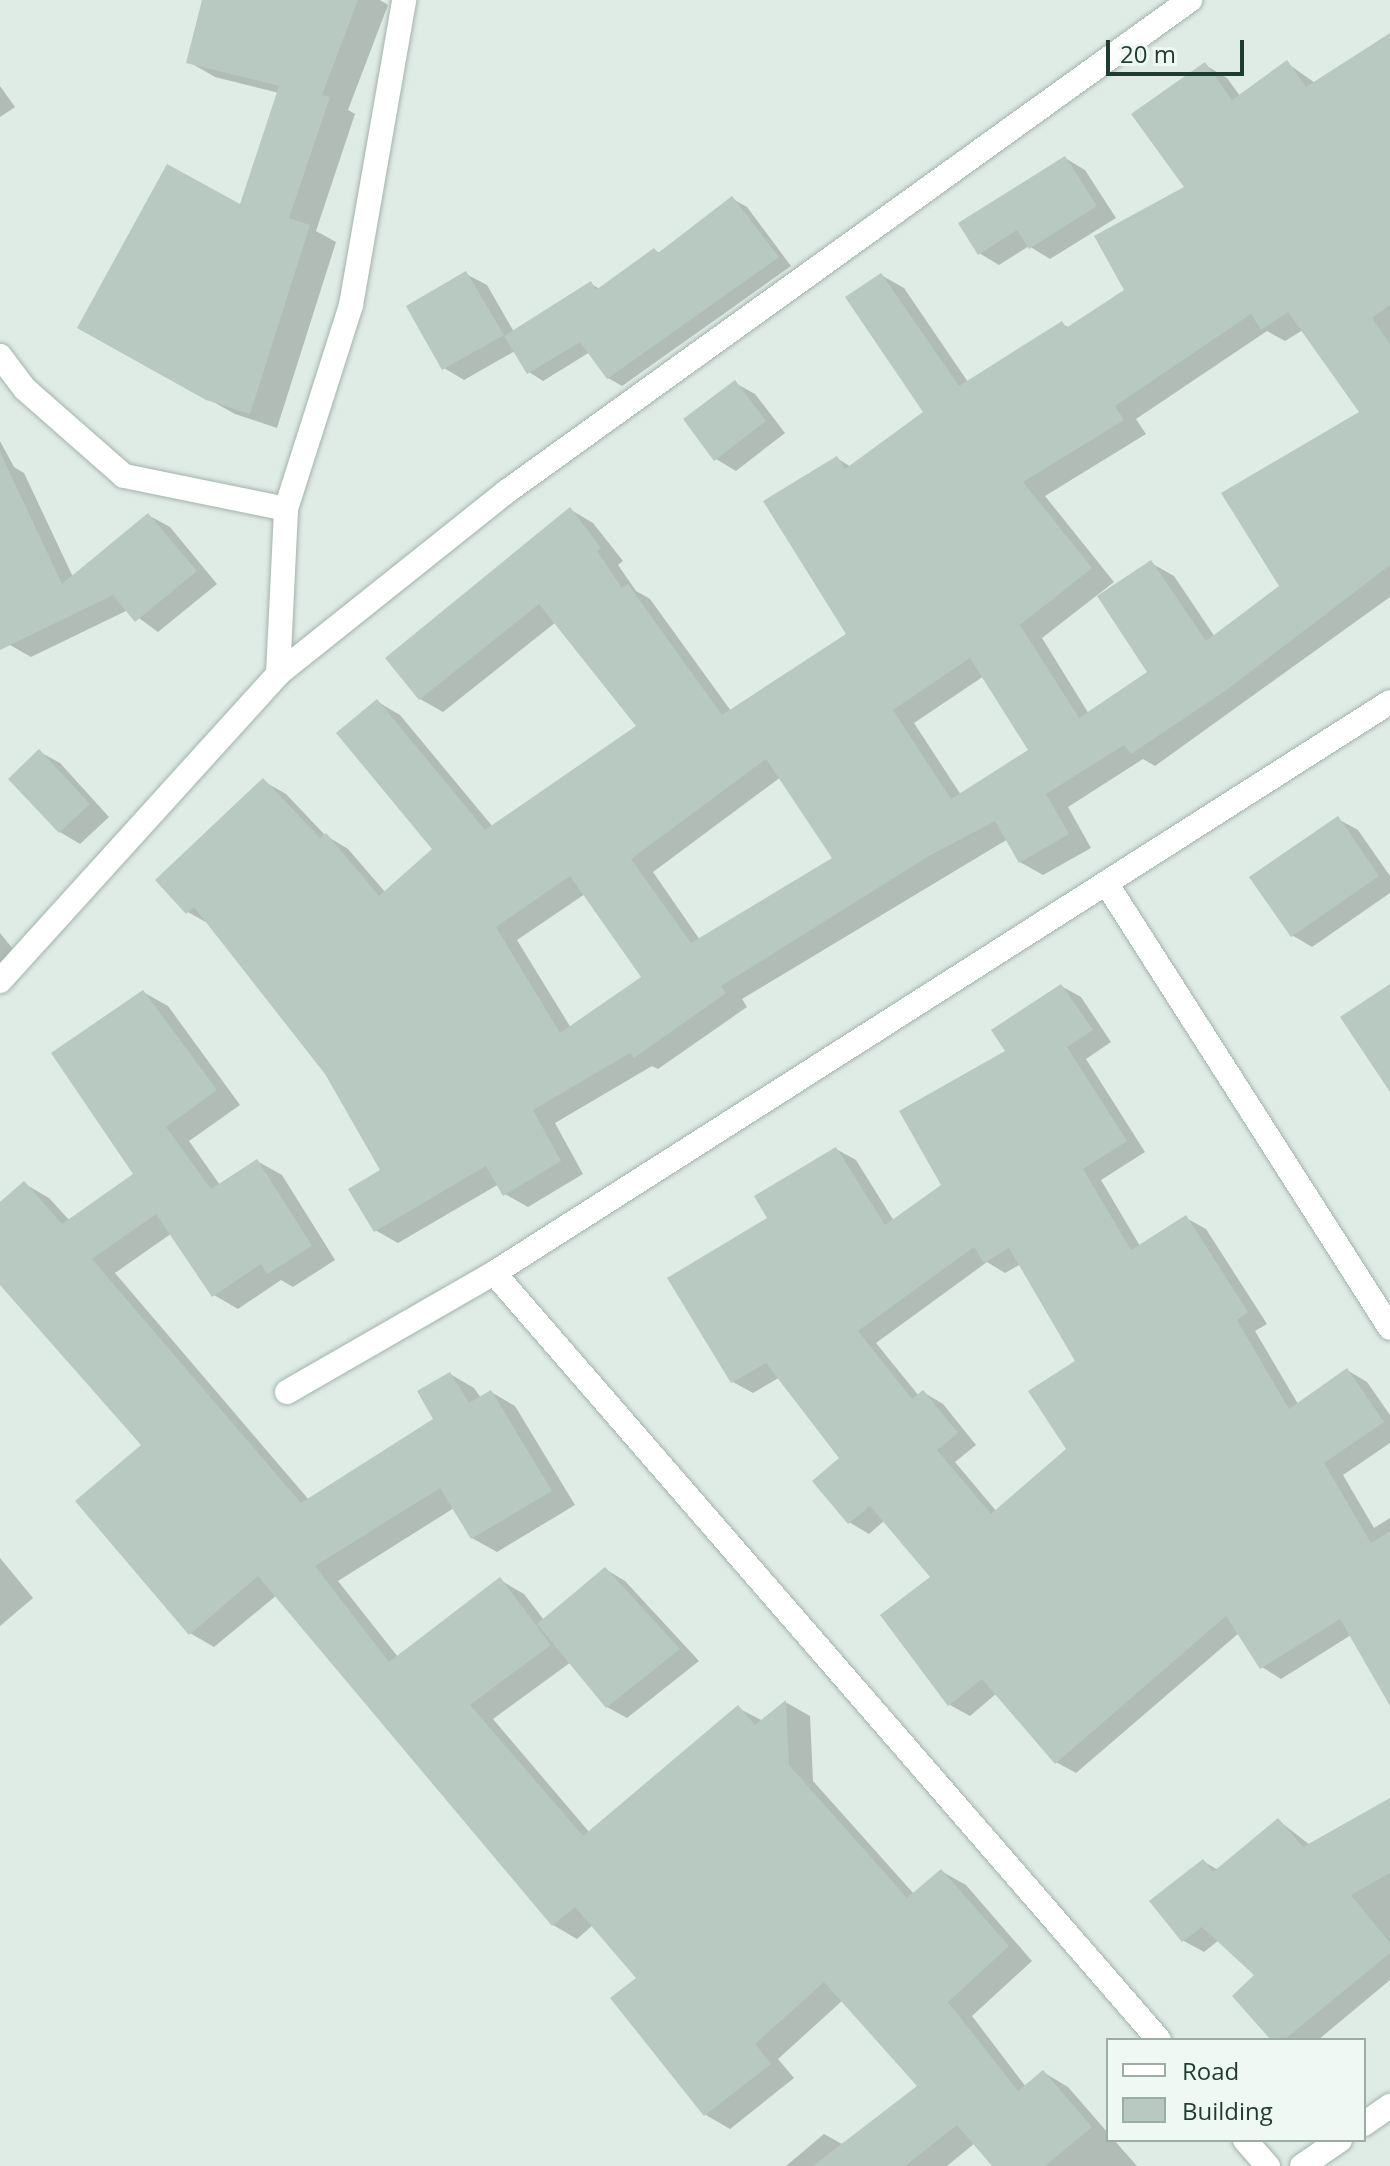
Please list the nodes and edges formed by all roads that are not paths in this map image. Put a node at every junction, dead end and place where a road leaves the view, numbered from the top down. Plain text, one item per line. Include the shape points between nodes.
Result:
1 (404, 0) edge
2 (1190, 0) edge
3 (0, 356) edge
4 (286, 509) junction
5 (278, 674) junction
6 (1390, 702) edge
7 (1108, 886) junction
8 (0, 981) edge
9 (494, 1273) junction
10 (1390, 1328) edge
11 (287, 1392) dead end
12 (1157, 2038) edge
13 (1390, 2106) edge
14 (1366, 2123) edge
15 (1247, 2142) edge
16 (1337, 2142) edge
17 (1268, 2166) edge
18 (1302, 2166) edge

1 - 4 street via 351,305
2 - 5 street via 506,492
3 - 4 street via 25,389 124,476
4 - 5 street
5 - 8 street
6 - 7 street
7 - 9 street
7 - 10 street
9 - 11 street
9 - 12 street
13 - 14 street
15 - 17 street
16 - 18 street

